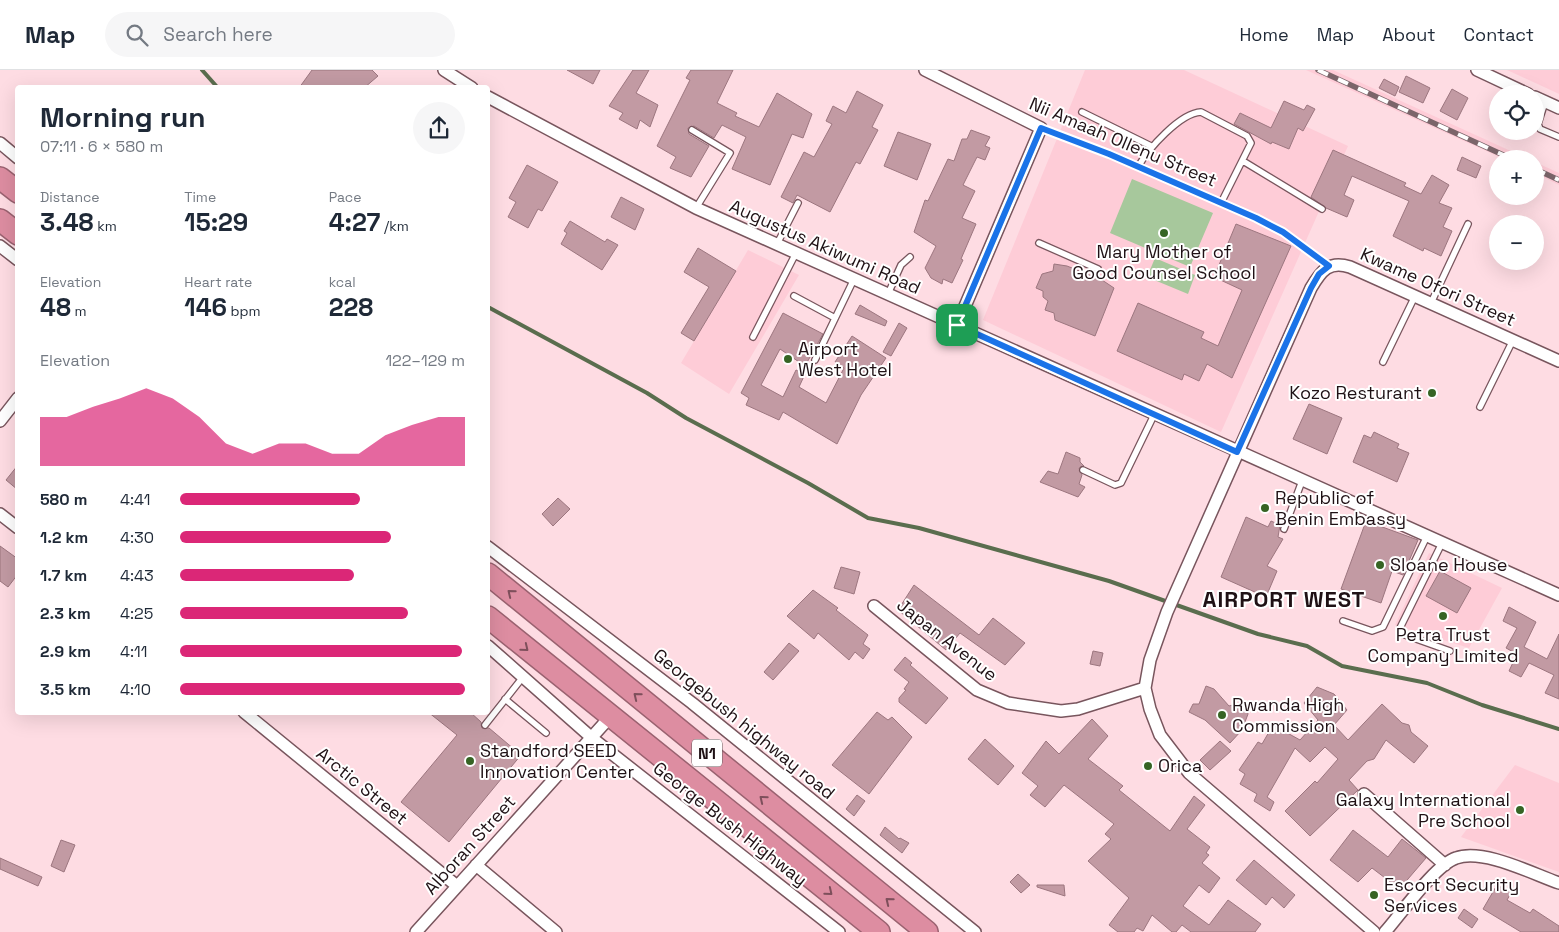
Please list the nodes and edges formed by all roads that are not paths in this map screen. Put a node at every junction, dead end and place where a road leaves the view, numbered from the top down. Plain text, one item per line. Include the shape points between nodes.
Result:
1 (444, 70) edge
2 (925, 70) edge
3 (1477, 70) edge
4 (1493, 73) edge
5 (467, 85) edge
6 (1513, 85) edge
7 (490, 98) edge
8 (1544, 101) edge
9 (1559, 108) edge
10 (1082, 112) dead end
11 (1041, 128) junction
12 (692, 130) dead end
13 (1544, 131) edge
14 (1559, 137) edge
15 (0, 144) edge
16 (1151, 146) junction
17 (15, 156) edge
18 (1243, 162) junction
19 (1138, 167) junction
20 (0, 178) edge
21 (15, 190) edge
22 (798, 203) dead end
23 (1222, 203) junction
24 (696, 208) junction
25 (1322, 209) dead end
26 (0, 220) edge
27 (1468, 224) dead end
28 (15, 232) edge
29 (1039, 243) dead end
30 (777, 244) junction
31 (0, 246) edge
32 (796, 253) junction
33 (910, 256) dead end
34 (15, 258) edge
35 (1329, 266) junction
36 (1098, 269) dead end
37 (854, 279) junction
38 (888, 294) junction
39 (794, 296) dead end
40 (1415, 296) junction
41 (1431, 303) junction
42 (835, 318) junction
43 (957, 325) junction
44 (753, 336) dead end
45 (1513, 340) junction
46 (815, 360) dead end
47 (1559, 361) edge
48 (1383, 362) dead end
49 (15, 402) edge
50 (1480, 407) dead end
51 (1154, 415) junction
52 (0, 420) edge
53 (1237, 452) junction
54 (1083, 470) dead end
55 (1302, 481) junction
56 (0, 514) edge
57 (15, 526) edge
58 (1284, 529) dead end
59 (1427, 536) junction
60 (1442, 543) junction
61 (490, 549) edge
62 (490, 576) edge
63 (1559, 595) edge
64 (874, 606) dead end
65 (490, 619) edge
66 (1343, 621) dead end
67 (490, 648) edge
68 (1450, 651) dead end
69 (523, 677) junction
70 (1146, 688) junction
71 (505, 699) junction
72 (248, 715) edge
73 (610, 717) junction
74 (485, 725) dead end
75 (546, 733) dead end
76 (592, 738) junction
77 (1364, 794) dead end
78 (476, 865) junction
79 (1445, 865) junction
80 (1559, 883) edge
81 (457, 886) junction
82 (416, 932) edge
83 (556, 932) edge
84 (839, 932) edge
85 (879, 932) edge
86 (927, 932) edge
87 (975, 932) edge
88 (1374, 932) edge
89 (1385, 932) edge

1 - 5 street
2 - 11 street, Nii Amaah Ollenu Street
3 - 4 street
4 - 6 street
7 - 24 street, Augustus Akiwumi Road
8 - 9 street
10 - 16 lane
11 - 19 lane, Nii Amaah Ollenu Street
11 - 43 street
12 - 24 lane via 730,153
13 - 14 lane
15 - 17 street
16 - 18 lane via 1181,119 1201,112 1248,136 1251,143
16 - 19 lane
18 - 23 lane
18 - 25 lane
19 - 23 lane, Nii Amaah Ollenu Street
20 - 21 highway
22 - 30 lane
23 - 35 lane, Nii Amaah Ollenu Street via 1283,232
24 - 30 street, Augustus Akiwumi Road
26 - 28 highway
27 - 41 lane
29 - 36 lane
30 - 32 street, Augustus Akiwumi Road
31 - 34 street
32 - 37 street, Augustus Akiwumi Road
32 - 44 lane
33 - 38 lane via 901,265
35 - 40 street, Kwame Ofori Street via 1343,264
35 - 53 street via 1319,274 1311,288
37 - 38 street, Augustus Akiwumi Road
37 - 42 lane
38 - 43 street, Augustus Akiwumi Road
39 - 42 lane
40 - 41 street, Kwame Ofori Street
40 - 48 lane
41 - 45 street, Kwame Ofori Street
42 - 46 lane
43 - 51 street, Augustus Akiwumi Road
45 - 47 street, Kwame Ofori Street
45 - 50 lane
49 - 52 street
51 - 53 street, Augustus Akiwumi Road
51 - 54 lane via 1121,483 1115,485
53 - 55 street, Augustus Akiwumi Road
53 - 70 street via 1167,612 1150,660
55 - 58 lane
55 - 59 street, Augustus Akiwumi Road
56 - 57 street
59 - 60 street, Augustus Akiwumi Road
59 - 66 lane via 1383,627 1372,631
60 - 63 street, Augustus Akiwumi Road
60 - 68 lane via 1400,628 1405,635
61 - 87 street, Georgebush highway road via 692,703
86 -> 62 highway, N1
64 - 70 street, Japan Avenue via 977,690 1008,703 1061,711 1078,709
65 -> 73 highway, N1
67 - 69 street, George Bush Highway
69 - 71 lane
69 - 76 street, George Bush Highway
70 - 88 street via 1160,735 1189,773
71 - 74 lane
71 - 75 lane
72 - 81 street, Arctic Street
73 - 76 street, Alboran Street
73 -> 85 highway, N1
76 - 78 street, Alboran Street
76 - 84 street, George Bush Highway
77 - 79 street
78 - 81 street, Alboran Street
78 - 83 street
79 - 80 street via 1456,858 1488,858
79 - 89 street
81 - 82 street, Alboran Street

